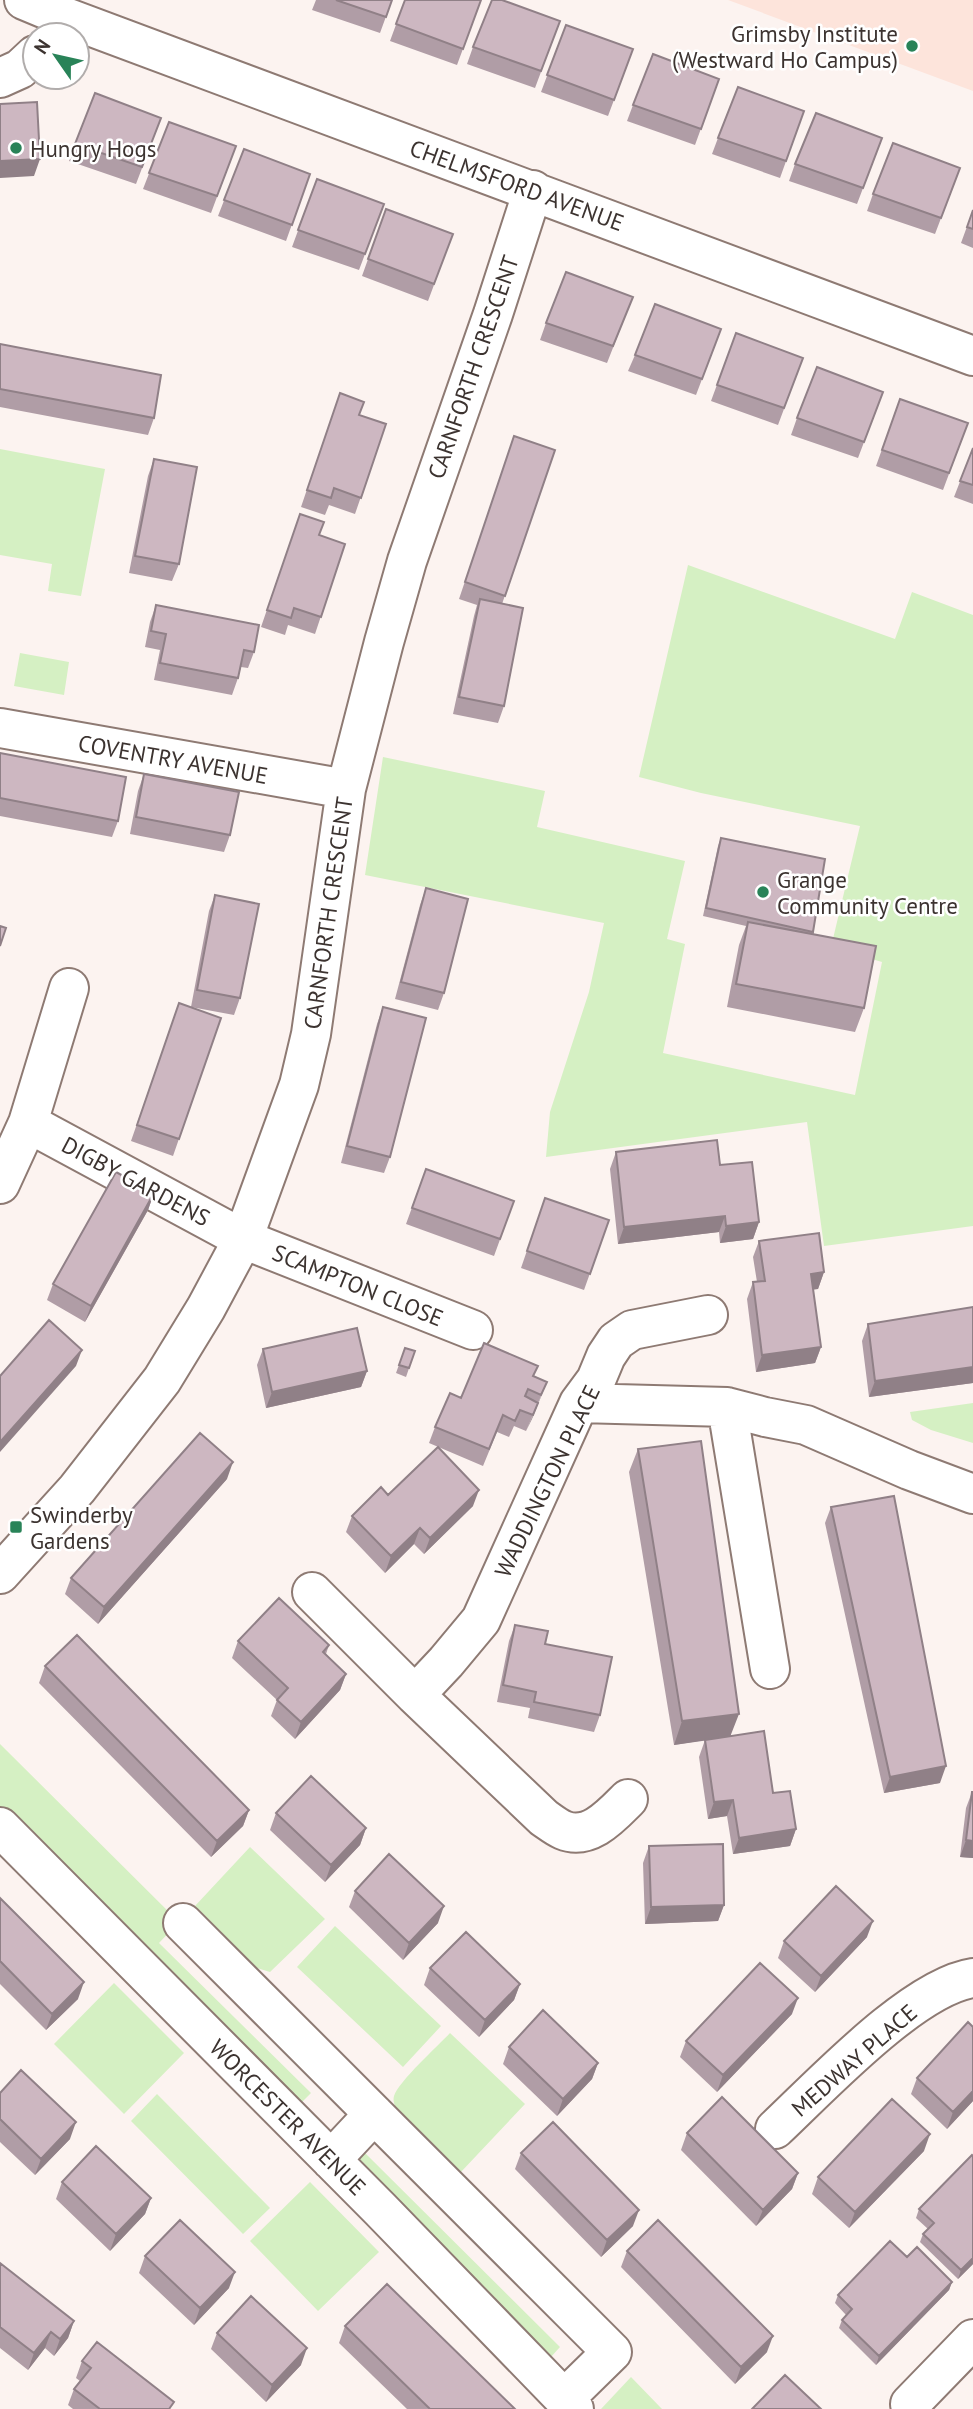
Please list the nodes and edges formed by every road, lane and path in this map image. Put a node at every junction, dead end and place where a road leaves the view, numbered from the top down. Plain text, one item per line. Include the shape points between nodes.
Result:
1 (24, 0) edge
2 (57, 17) edge
3 (21, 68) edge
4 (0, 78) edge
5 (533, 190) junction
6 (973, 356) edge
7 (0, 728) edge
8 (346, 789) junction
9 (69, 988) dead end
10 (29, 1123) junction
11 (0, 1184) edge
12 (243, 1239) junction
13 (708, 1315) dead end
14 (473, 1330) dead end
15 (579, 1403) junction
16 (727, 1407) junction
17 (973, 1494) edge
18 (0, 1574) edge
19 (312, 1592) dead end
20 (770, 1669) dead end
21 (415, 1695) junction
22 (628, 1799) dead end
23 (0, 1828) edge
24 (183, 1923) dead end
25 (973, 1978) edge
26 (374, 2114) junction
27 (775, 2129) dead end
28 (331, 2160) junction
29 (973, 2339) edge
30 (569, 2404) edge
31 (910, 2404) dead end

1 - 2 street, CHELMSFORD AVENUE
2 - 5 street, CHELMSFORD AVENUE
3 - 4 street
5 - 6 street, CHELMSFORD AVENUE
5 - 8 street, CARNFORTH CRESCENT via 407,561
7 - 8 street, COVENTRY AVENUE
8 - 12 street, CARNFORTH CRESCENT via 311,1034 299,1085
9 - 10 street
10 - 11 street
10 - 12 street, DIGBY GARDENS
12 - 14 street, SCAMPTON CLOSE
12 - 18 street, CARNFORTH CRESCENT via 162,1380 76,1489
13 - 15 street, WADDINGTON PLACE via 632,1330 616,1340
15 - 16 street
15 - 21 street, WADDINGTON PLACE via 481,1620
16 - 17 street via 806,1425
16 - 20 street
19 - 21 street
21 - 22 street via 544,1818 564,1831 588,1832
23 - 28 street, WORCESTER AVENUE
24 - 26 street
25 - 27 street, MEDWAY PLACE via 960,1980 908,2009
26 - 28 street
26 - 30 street via 612,2352
28 - 30 street, WORCESTER AVENUE
29 - 31 street

